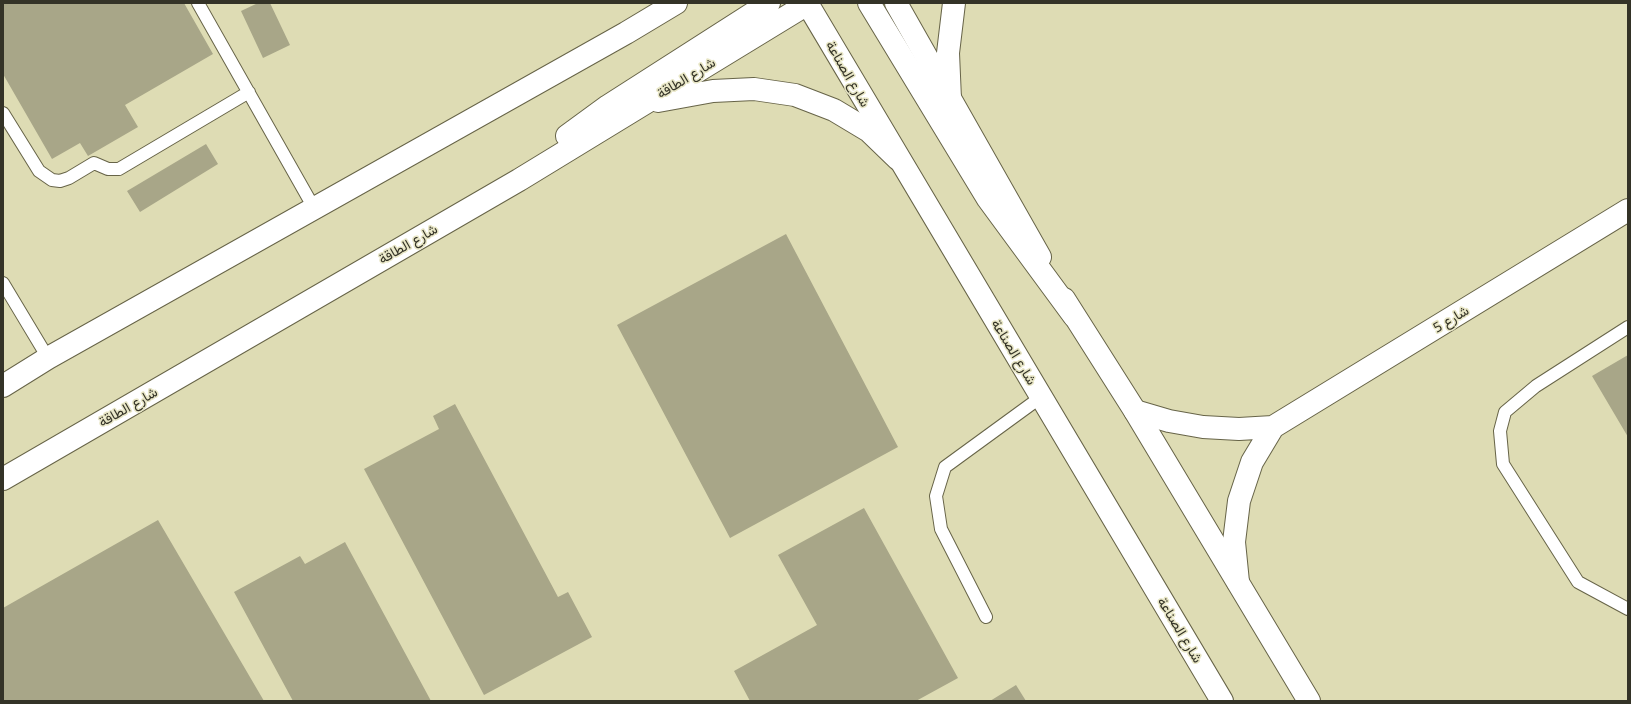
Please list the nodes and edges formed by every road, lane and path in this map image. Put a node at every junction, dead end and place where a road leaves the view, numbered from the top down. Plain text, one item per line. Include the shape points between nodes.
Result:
1 (198, 3) edge
2 (651, 3) edge
3 (676, 3) edge
4 (769, 3) edge
5 (808, 3) edge
6 (869, 3) edge
7 (896, 3) edge
8 (954, 3) edge
9 (626, 33) junction
10 (249, 92) junction
11 (950, 99) junction
12 (646, 102) junction
13 (3, 113) edge
14 (898, 159) junction
15 (519, 180) junction
16 (314, 208) junction
17 (1628, 210) edge
18 (3, 283) edge
19 (1074, 316) junction
20 (1628, 327) edge
21 (48, 358) junction
22 (3, 386) edge
23 (1041, 397) junction
24 (1135, 410) junction
25 (1273, 427) junction
26 (3, 479) edge
27 (1238, 582) junction
28 (1628, 609) edge
29 (986, 617) dead end
30 (1222, 701) edge
31 (1309, 701) edge

1 - 10 lane
2 - 9 main road
3 - 9 main road
4 - 15 main road via 608,106 569,134
5 - 12 main road, شارع الطاقة
5 - 14 main road, شارع الصناعة
6 - 19 main road via 988,199
7 - 11 main road
8 - 11 main road via 948,53
9 - 16 main road
10 - 13 lane via 119,169 108,169 94,163 60,181 52,180 39,171
10 - 16 lane
11 - 19 main road
12 - 14 main road via 713,92 747,90 795,95 839,113 868,131
12 - 15 main road, شارع الطاقة
14 - 23 main road, شارع الصناعة
15 - 26 main road, شارع الطاقة
16 - 21 main road
17 - 25 main road, شارع 5
18 - 21 lane
19 - 24 main road
20 - 28 lane via 1536,386 1505,412 1500,431 1504,464 1578,582
21 - 22 main road
23 - 29 lane via 945,467 936,496 941,529
23 - 30 main road, شارع الصناعة
24 - 25 main road, شارع 5 via 1169,421 1203,427 1239,430
24 - 27 main road
25 - 27 main road, شارع 5 via 1252,462 1239,501 1234,542
27 - 31 main road

